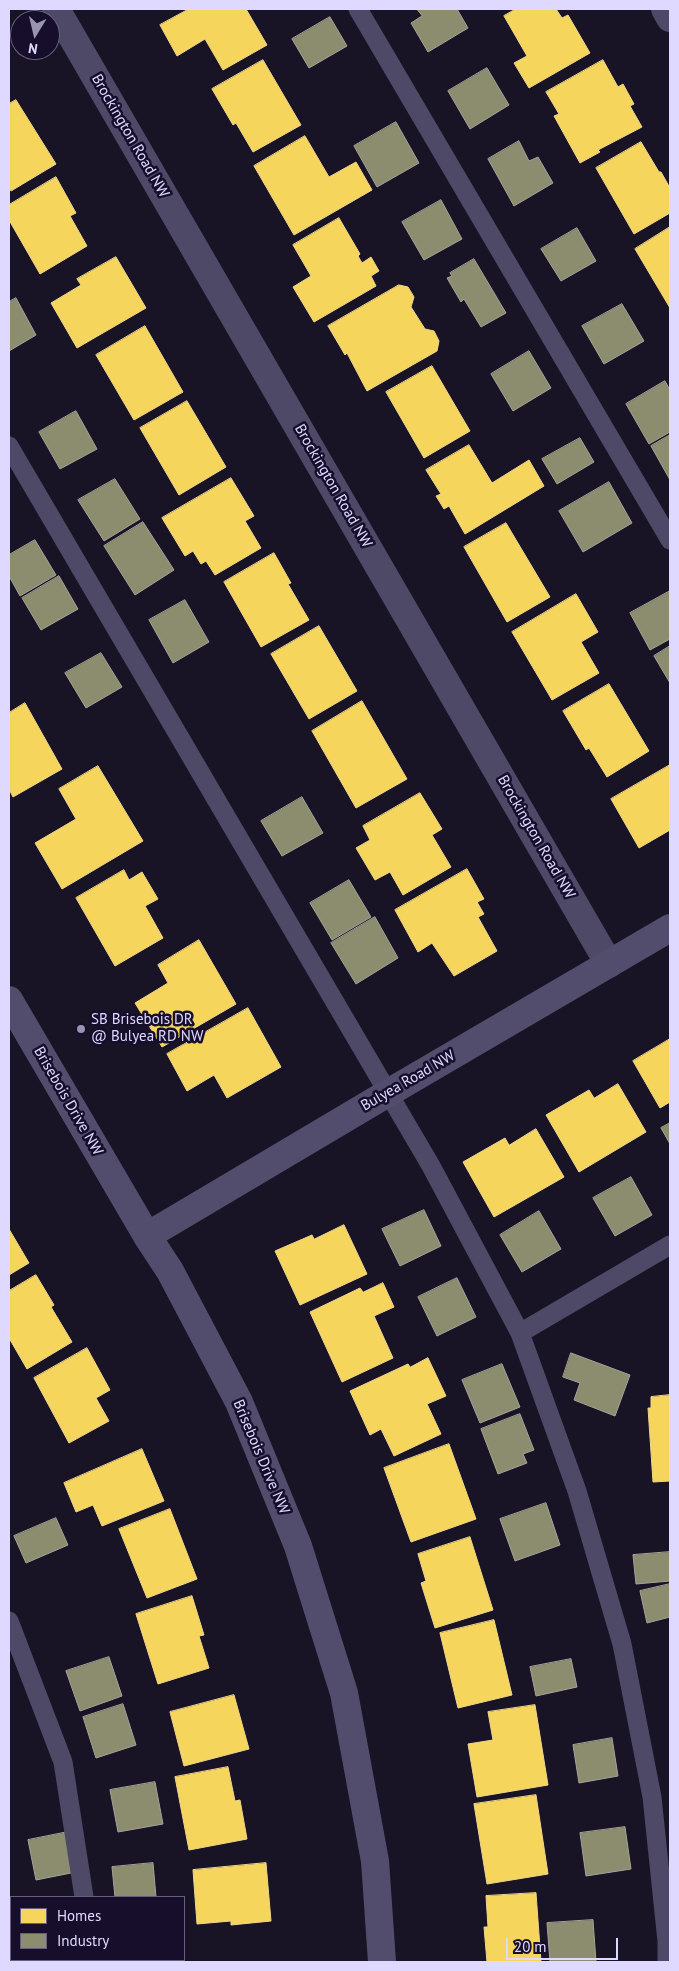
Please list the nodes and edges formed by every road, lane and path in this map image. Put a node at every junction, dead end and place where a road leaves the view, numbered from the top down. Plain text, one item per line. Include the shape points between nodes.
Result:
1 (56, 9) edge
2 (358, 9) edge
3 (665, 9) edge
4 (670, 18) edge
5 (9, 446) edge
6 (670, 540) edge
7 (670, 928) edge
8 (609, 964) junction
9 (9, 1000) edge
10 (388, 1093) junction
11 (147, 1236) junction
12 (670, 1245) edge
13 (520, 1333) junction
14 (9, 1621) edge
15 (84, 1896) edge
16 (382, 1962) edge
17 (668, 1962) edge

1 - 8 street, Brockington Road NW
2 - 6 lane
3 - 4 street
5 - 10 lane
7 - 8 street, Bulyea Road NW
8 - 10 street, Bulyea Road NW
9 - 11 street, Brisebois Drive NW
10 - 11 street, Bulyea Road NW
10 - 13 lane via 432,1166
11 - 16 street, Brisebois Drive NW via 170,1271 239,1402 298,1546 344,1693 375,1861
12 - 13 lane
13 - 17 lane via 577,1491 622,1644 652,1797
14 - 15 lane via 63,1762

